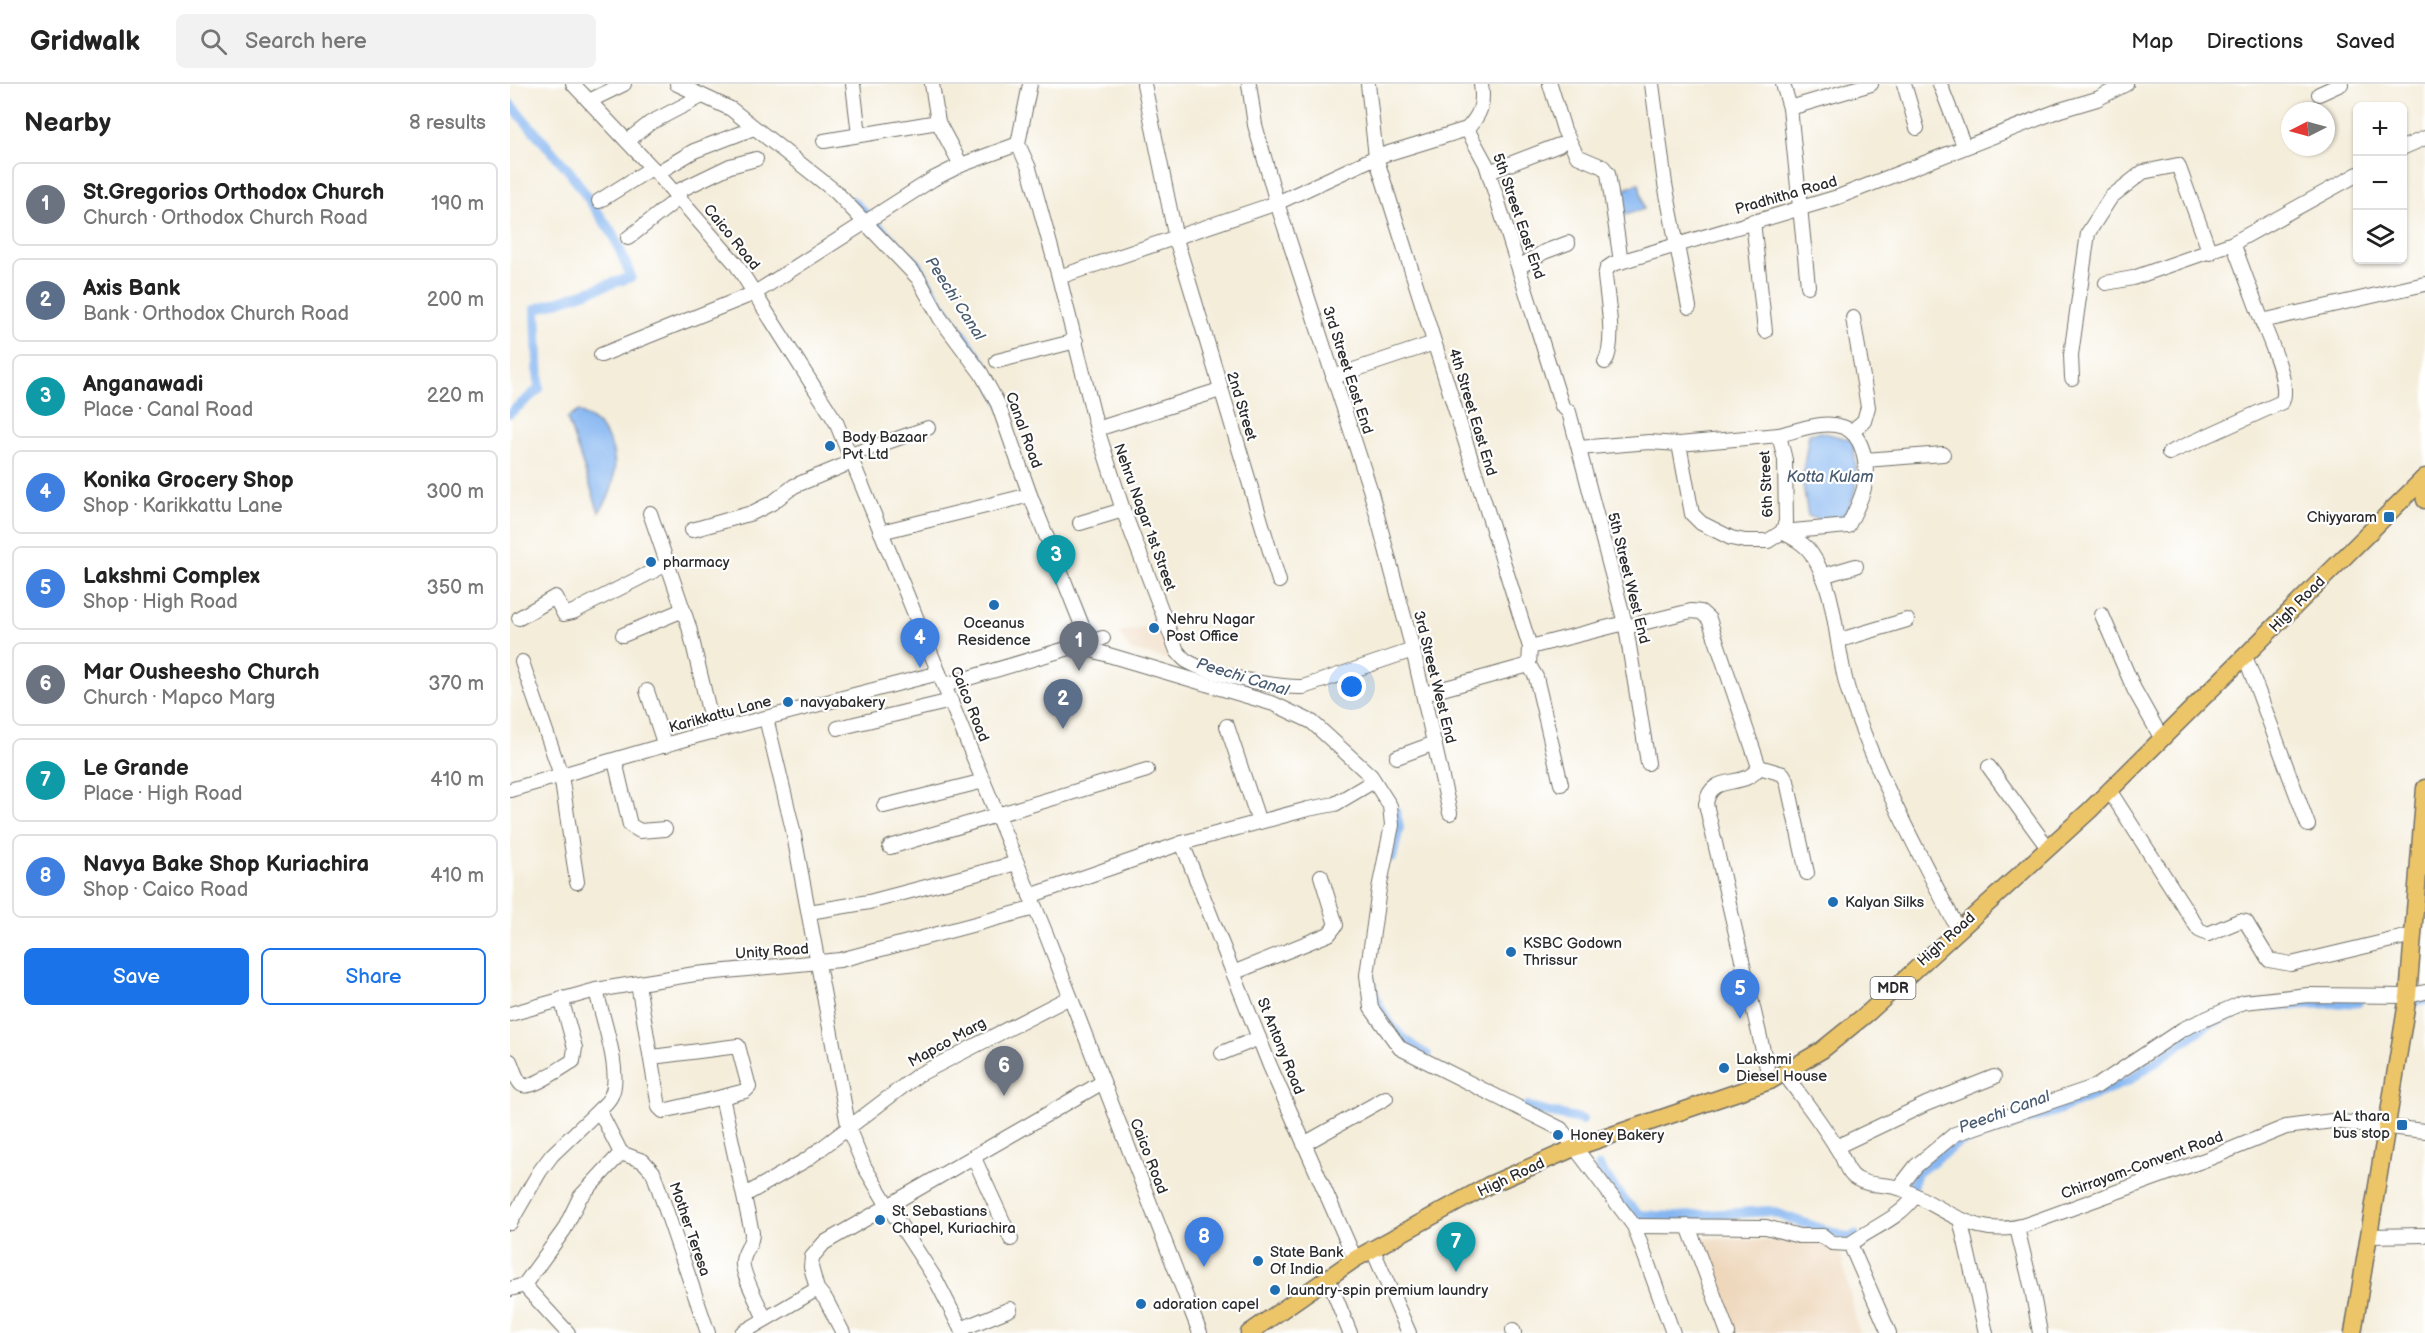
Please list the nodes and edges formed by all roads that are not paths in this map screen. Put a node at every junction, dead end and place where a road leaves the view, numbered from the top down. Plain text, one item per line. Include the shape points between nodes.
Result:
1 (573, 84) edge
2 (624, 84) edge
3 (677, 84) edge
4 (853, 84) edge
5 (932, 84) edge
6 (1030, 84) edge
7 (1144, 84) edge
8 (1250, 84) edge
9 (1368, 84) edge
10 (1481, 84) edge
11 (1550, 84) edge
12 (1652, 84) edge
13 (1784, 84) edge
14 (1871, 84) edge
15 (1904, 84) edge
16 (1940, 84) edge
17 (2126, 84) edge
18 (2341, 84) edge
19 (2319, 94) dead end
20 (702, 96) junction
21 (590, 101) junction
22 (1790, 108) junction
23 (938, 122) junction
24 (754, 128) junction
25 (1917, 128) dead end
26 (1467, 129) junction
27 (859, 135) junction
28 (2425, 138) edge
29 (627, 141) junction
30 (824, 141) dead end
31 (1018, 144) junction
32 (1559, 145) dead end
33 (1964, 146) junction
34 (2407, 146) edge
35 (1376, 157) junction
36 (756, 159) dead end
37 (961, 165) junction
38 (655, 171) junction
39 (1489, 172) junction
40 (2353, 177) edge
41 (676, 196) junction
42 (600, 201) dead end
43 (1277, 203) junction
44 (1799, 208) junction
45 (872, 219) junction
46 (1754, 221) junction
47 (628, 238) dead end
48 (1176, 239) junction
49 (1568, 243) dead end
50 (2233, 243) junction
51 (1679, 245) junction
52 (2210, 253) junction
53 (1621, 262) junction
54 (1519, 267) junction
55 (1059, 277) junction
56 (2106, 283) dead end
57 (2425, 284) edge
58 (1808, 286) dead end
59 (755, 293) junction
60 (1689, 308) dead end
61 (1853, 318) dead end
62 (2262, 321) junction
63 (1765, 331) dead end
64 (1076, 341) junction
65 (1434, 344) junction
66 (601, 355) dead end
67 (997, 361) dead end
68 (1605, 362) dead end
69 (1333, 377) junction
70 (2072, 378) dead end
71 (1220, 390) junction
72 (1562, 406) joint
73 (928, 428) dead end
74 (1096, 429) junction
75 (1852, 431) junction
76 (1779, 435) junction
77 (1679, 444) junction
78 (1579, 448) junction
79 (2169, 453) dead end
80 (1943, 454) dead end
81 (851, 459) junction
82 (1865, 460) junction
83 (2423, 479) edge
84 (1030, 495) junction
85 (2425, 500) edge
86 (1123, 510) junction
87 (650, 513) dead end
88 (1080, 523) dead end
89 (692, 530) dead end
90 (881, 532) junction
91 (1782, 532) junction
92 (1384, 549) joint
93 (667, 564) junction
94 (1856, 566) dead end
95 (1822, 576) junction
96 (1279, 581) dead end
97 (683, 610) junction
98 (2102, 615) dead end
99 (519, 618) dead end
100 (1907, 620) dead end
101 (1626, 627) junction
102 (623, 635) dead end
103 (1840, 640) junction
104 (1095, 641) junction
105 (1530, 647) junction
106 (1413, 650) junction
107 (2245, 656) junction
108 (522, 662) dead end
109 (1529, 665) junction
110 (942, 679) junction
111 (647, 691) dead end
112 (1424, 694) junction
113 (951, 701) junction
114 (766, 718) junction
115 (1227, 726) dead end
116 (838, 728) dead end
117 (714, 732) junction
118 (2162, 739) junction
119 (1435, 743) junction
120 (665, 746) junction
121 (1397, 757) dead end
122 (615, 761) junction
123 (1648, 763) dead end
124 (1759, 767) junction
125 (1989, 767) dead end
126 (1147, 770) dead end
127 (561, 775) junction
128 (1374, 781) junction
129 (984, 782) junction
130 (1561, 784) dead end
131 (2425, 788) edge
132 (510, 790) edge
133 (2109, 790) junction
134 (884, 806) dead end
135 (1450, 813) dead end
136 (997, 815) junction
137 (1259, 822) junction
138 (2308, 825) dead end
139 (665, 829) dead end
140 (1182, 843) junction
141 (890, 847) dead end
142 (2048, 848) junction
143 (1017, 863) junction
144 (1807, 873) dead end
145 (1321, 876) dead end
146 (576, 882) dead end
147 (2421, 883) edge
148 (1033, 902) junction
149 (809, 912) junction
150 (1958, 929) junction
151 (2413, 935) junction
152 (819, 964) junction
153 (1233, 973) junction
154 (638, 984) junction
155 (596, 990) junction
156 (1070, 997) junction
157 (561, 998) junction
158 (2412, 999) edge
159 (510, 1014) edge
160 (1259, 1038) junction
161 (1222, 1053) dead end
162 (652, 1057) junction
163 (510, 1061) edge
164 (1777, 1077) junction
165 (1994, 1077) dead end
166 (1102, 1082) junction
167 (722, 1097) junction
168 (1386, 1098) dead end
169 (600, 1110) junction
170 (2388, 1127) junction
171 (849, 1130) junction
172 (2425, 1131) edge
173 (1304, 1144) junction
174 (1836, 1147) junction
175 (1574, 1148) junction
176 (621, 1152) junction
177 (974, 1158) junction
178 (1908, 1192) junction
179 (745, 1195) junction
180 (888, 1206) junction
181 (1960, 1219) junction
182 (510, 1223) edge
183 (1634, 1226) junction
184 (1689, 1226) junction
185 (2016, 1228) junction
186 (2425, 1235) edge
187 (2369, 1236) junction
188 (1011, 1239) dead end
189 (1850, 1244) junction
190 (1372, 1248) junction
191 (1355, 1259) junction
192 (1328, 1278) junction
193 (517, 1287) edge
194 (817, 1289) junction
195 (1010, 1309) dead end
196 (765, 1319) junction
197 (962, 1331) edge
198 (568, 1333) edge
199 (708, 1333) edge
200 (742, 1333) edge
201 (843, 1333) edge
202 (1200, 1333) edge
203 (1249, 1333) edge
204 (1350, 1333) edge
205 (1409, 1333) edge
206 (1673, 1333) edge
207 (1728, 1333) edge
208 (1889, 1333) edge
209 (1986, 1333) edge
210 (2040, 1333) edge
211 (2353, 1333) edge

1 - 21 street, Caico Road
2 - 21 street
3 - 20 street, Canal Road
4 - 27 street
5 - 23 street
6 - 31 street
7 - 48 street, 2nd Street
8 - 43 street, 3rd Street East End via 1255,125
9 - 35 street, 4th Street East End
10 - 26 street via 1480,115
11 - 53 street via 1576,156 1608,173
12 - 51 street via 1665,184
13 - 22 street
14 - 22 street
15 - 25 street
16 - 33 street
17 - 33 street, Pradhitha Road via 2097,99
18 - 19 street
20 - 24 street, Canal Road via 730,109
20 - 29 street via 650,123
21 - 29 street, Caico Road
22 - 44 street
23 - 27 street
23 - 37 street
24 - 38 street
24 - 45 street, Canal Road
26 - 35 street
26 - 39 street, 5th Street East End
27 - 30 street
28 - 34 street
29 - 38 street, Caico Road
31 - 37 street
31 - 55 street, Nehru Nagar 1st Street via 1029,168
32 - 39 street
33 - 44 street, Pradhitha Road via 1901,175
35 - 43 street
35 - 65 street, 4th Street East End
36 - 41 street via 730,166
37 - 45 street
38 - 41 street, Caico Road
38 - 42 street
39 - 54 street, 5th Street East End
40 - 50 street
41 - 47 street
41 - 59 street, Caico Road via 736,264
43 - 48 street
43 - 69 street, 3rd Street East End
44 - 46 street, Pradhitha Road
44 - 58 street
45 - 59 street
45 - 84 street, Canal Road via 918,278 940,318 992,390
46 - 51 street, Pradhitha Road
46 - 63 street
48 - 55 street
48 - 71 street, 2nd Street
49 - 54 street
50 - 52 street
50 - 62 street
51 - 53 street, Pradhitha Road
51 - 60 street
52 - 56 street
52 - 70 street via 2178,165 2143,172 2111,197 2088,233 2071,355
53 - 68 street via 1607,268 1605,276 1610,343
54 - 72 street, 5th Street East End
55 - 64 street, Nehru Nagar 1st Street
57 - 62 street
59 - 66 street
59 - 81 street, Caico Road via 836,422
61 - 75 street via 1868,407 1864,421
62 - 79 street via 2283,381 2286,394 2282,402
64 - 67 street
64 - 74 street, Nehru Nagar 1st Street
65 - 69 street
65 - 105 street, 4th Street East End
69 - 92 street, 3rd Street East End via 1370,489
71 - 74 street, Nehru Nagar 1st Street
71 - 96 street, 2nd Street
72 - 78 street, 5th Street West End via 1569,412
73 - 81 street
74 - 86 street, Nehru Nagar 1st Street
75 - 76 street via 1841,426 1813,426
75 - 82 street
76 - 77 street, 6th Street
76 - 91 street, 6th Street via 1785,460 1786,522
77 - 78 street, 6th Street via 1649,442
77 - 91 street, 6th Street via 1688,501 1692,514 1701,523 1745,541 1768,541
78 - 101 street, 5th Street West End
80 - 82 street
81 - 89 street via 794,486 752,513
81 - 90 street, Caico Road
82 - 91 street via 1866,483 1848,526
83 - 85 main road
83 - 107 main road, High Road / MDR
84 - 90 street
84 - 104 street, Canal Road
86 - 88 street
86 - 106 street, Nehru Nagar 1st Street via 1177,651 1186,661 1268,685 1303,687
87 - 93 street
90 - 110 street, Caico Road
91 - 95 street via 1811,552
92 - 106 street, 3rd Street West End
93 - 97 street
93 - 99 street via 573,612 564,614 555,597
94 - 95 street
95 - 103 street
97 - 102 street
97 - 117 street
98 - 118 street via 2134,689
100 - 103 street
101 - 105 street via 1621,624
101 - 123 street, 5th Street West End
101 - 124 street via 1691,611 1701,612 1709,619
103 - 150 street via 1848,689 1864,737 1905,829
104 - 110 street, Karikkattu Lane
104 - 128 street via 1095,651 1104,655 1274,704 1312,723
105 - 109 street, 4th Street East End
106 - 112 street, 3rd Street West End
107 - 118 main road, High Road / MDR
107 - 138 street
108 - 127 street
109 - 112 street
109 - 130 street, 4th Street East End via 1536,677
110 - 113 street, Caico Road
110 - 114 street, Karikkattu Lane
111 - 120 street
112 - 119 street, 3rd Street West End
113 - 116 street
113 - 129 street, Caico Road
114 - 117 street, Karikkattu Lane
114 - 149 street
115 - 137 street
117 - 120 street, Karikkattu Lane
118 - 133 main road, High Road / MDR
119 - 121 street
119 - 135 street, 3rd Street West End
120 - 122 street, Karikkattu Lane
122 - 127 street, Karikkattu Lane
122 - 139 street via 630,825 640,831
124 - 144 street via 1783,774 1787,781
124 - 164 street via 1748,778 1715,786 1706,804
125 - 142 street
126 - 136 street
127 - 132 street, Karikkattu Lane
127 - 146 street
128 - 137 street, Unity Road via 1335,804
128 - 175 street via 1390,806 1392,825 1366,975 1371,1008 1400,1048 1561,1129
129 - 134 street
129 - 136 street, Caico Road
131 - 147 main road
133 - 142 main road, High Road / MDR
133 - 151 street via 2199,930 2208,934 2239,921 2246,922 2269,960 2291,964
136 - 141 street
136 - 143 street, Caico Road
137 - 140 street, Unity Road
140 - 148 street, Unity Road
140 - 153 street, St Antony Road
142 - 150 main road, High Road / MDR
143 - 148 street, Caico Road
143 - 149 street via 869,902
145 - 153 street via 1335,917 1336,925 1329,934
147 - 151 main road
148 - 152 street, Unity Road
148 - 156 street, Caico Road
149 - 152 street
150 - 164 main road, High Road / MDR via 1869,1012 1822,1050
151 - 158 main road
152 - 154 street, Unity Road via 695,974
152 - 171 street
153 - 160 street, St Antony Road
154 - 155 street, Unity Road
154 - 162 street
155 - 157 street, Unity Road
155 - 169 street via 614,1086
156 - 166 street, Caico Road
156 - 171 street, Mapco Marg via 918,1075
157 - 159 street, Unity Road
157 - 163 street via 575,1048 573,1060 525,1086
158 - 170 main road
158 - 178 street via 2308,995 2244,1002 2183,1029 2097,1086 1955,1134 1916,1166
160 - 161 street
160 - 173 street, St Antony Road
162 - 167 street via 658,1105 663,1111
162 - 167 street via 738,1046 749,1086 745,1091
164 - 174 street, Chirrayam-Convent Road via 1824,1124
164 - 175 main road, High Road / MDR
165 - 174 street
166 - 177 street
166 - 202 street, Caico Road
167 - 179 street
168 - 173 street
169 - 176 street
169 - 182 street via 552,1155
170 - 172 street, Chirrayam-Convent Road
170 - 185 street, Chirrayam-Convent Road via 2332,1121 2286,1127
170 - 187 main road
171 - 179 street, Mapco Marg
171 - 180 street via 864,1166
173 - 191 street, St Antony Road
174 - 178 street, Chirrayam-Convent Road via 1857,1179
175 - 183 street
175 - 190 main road, High Road / MDR via 1490,1185
176 - 193 street via 580,1197 564,1230
176 - 199 street, Mother Teresa via 643,1161 652,1172
177 - 180 street
177 - 188 street
178 - 181 street, Chirrayam-Convent Road
178 - 189 street via 1897,1217
179 - 196 street via 752,1244 743,1260 743,1270
180 - 194 street via 816,1249 811,1267
180 - 197 street via 936,1280
181 - 185 street, Chirrayam-Convent Road via 1993,1230
181 - 209 street
183 - 184 street
183 - 206 street
184 - 189 street via 1766,1227
184 - 207 street
185 - 210 street
186 - 187 street
187 - 211 main road
189 - 208 street
190 - 191 main road, High Road / MDR
190 - 205 street
191 - 192 main road, High Road / MDR
192 - 203 main road, High Road / MDR
192 - 204 street
193 - 198 street
194 - 196 street
194 - 201 street
195 - 197 street
196 - 200 street

